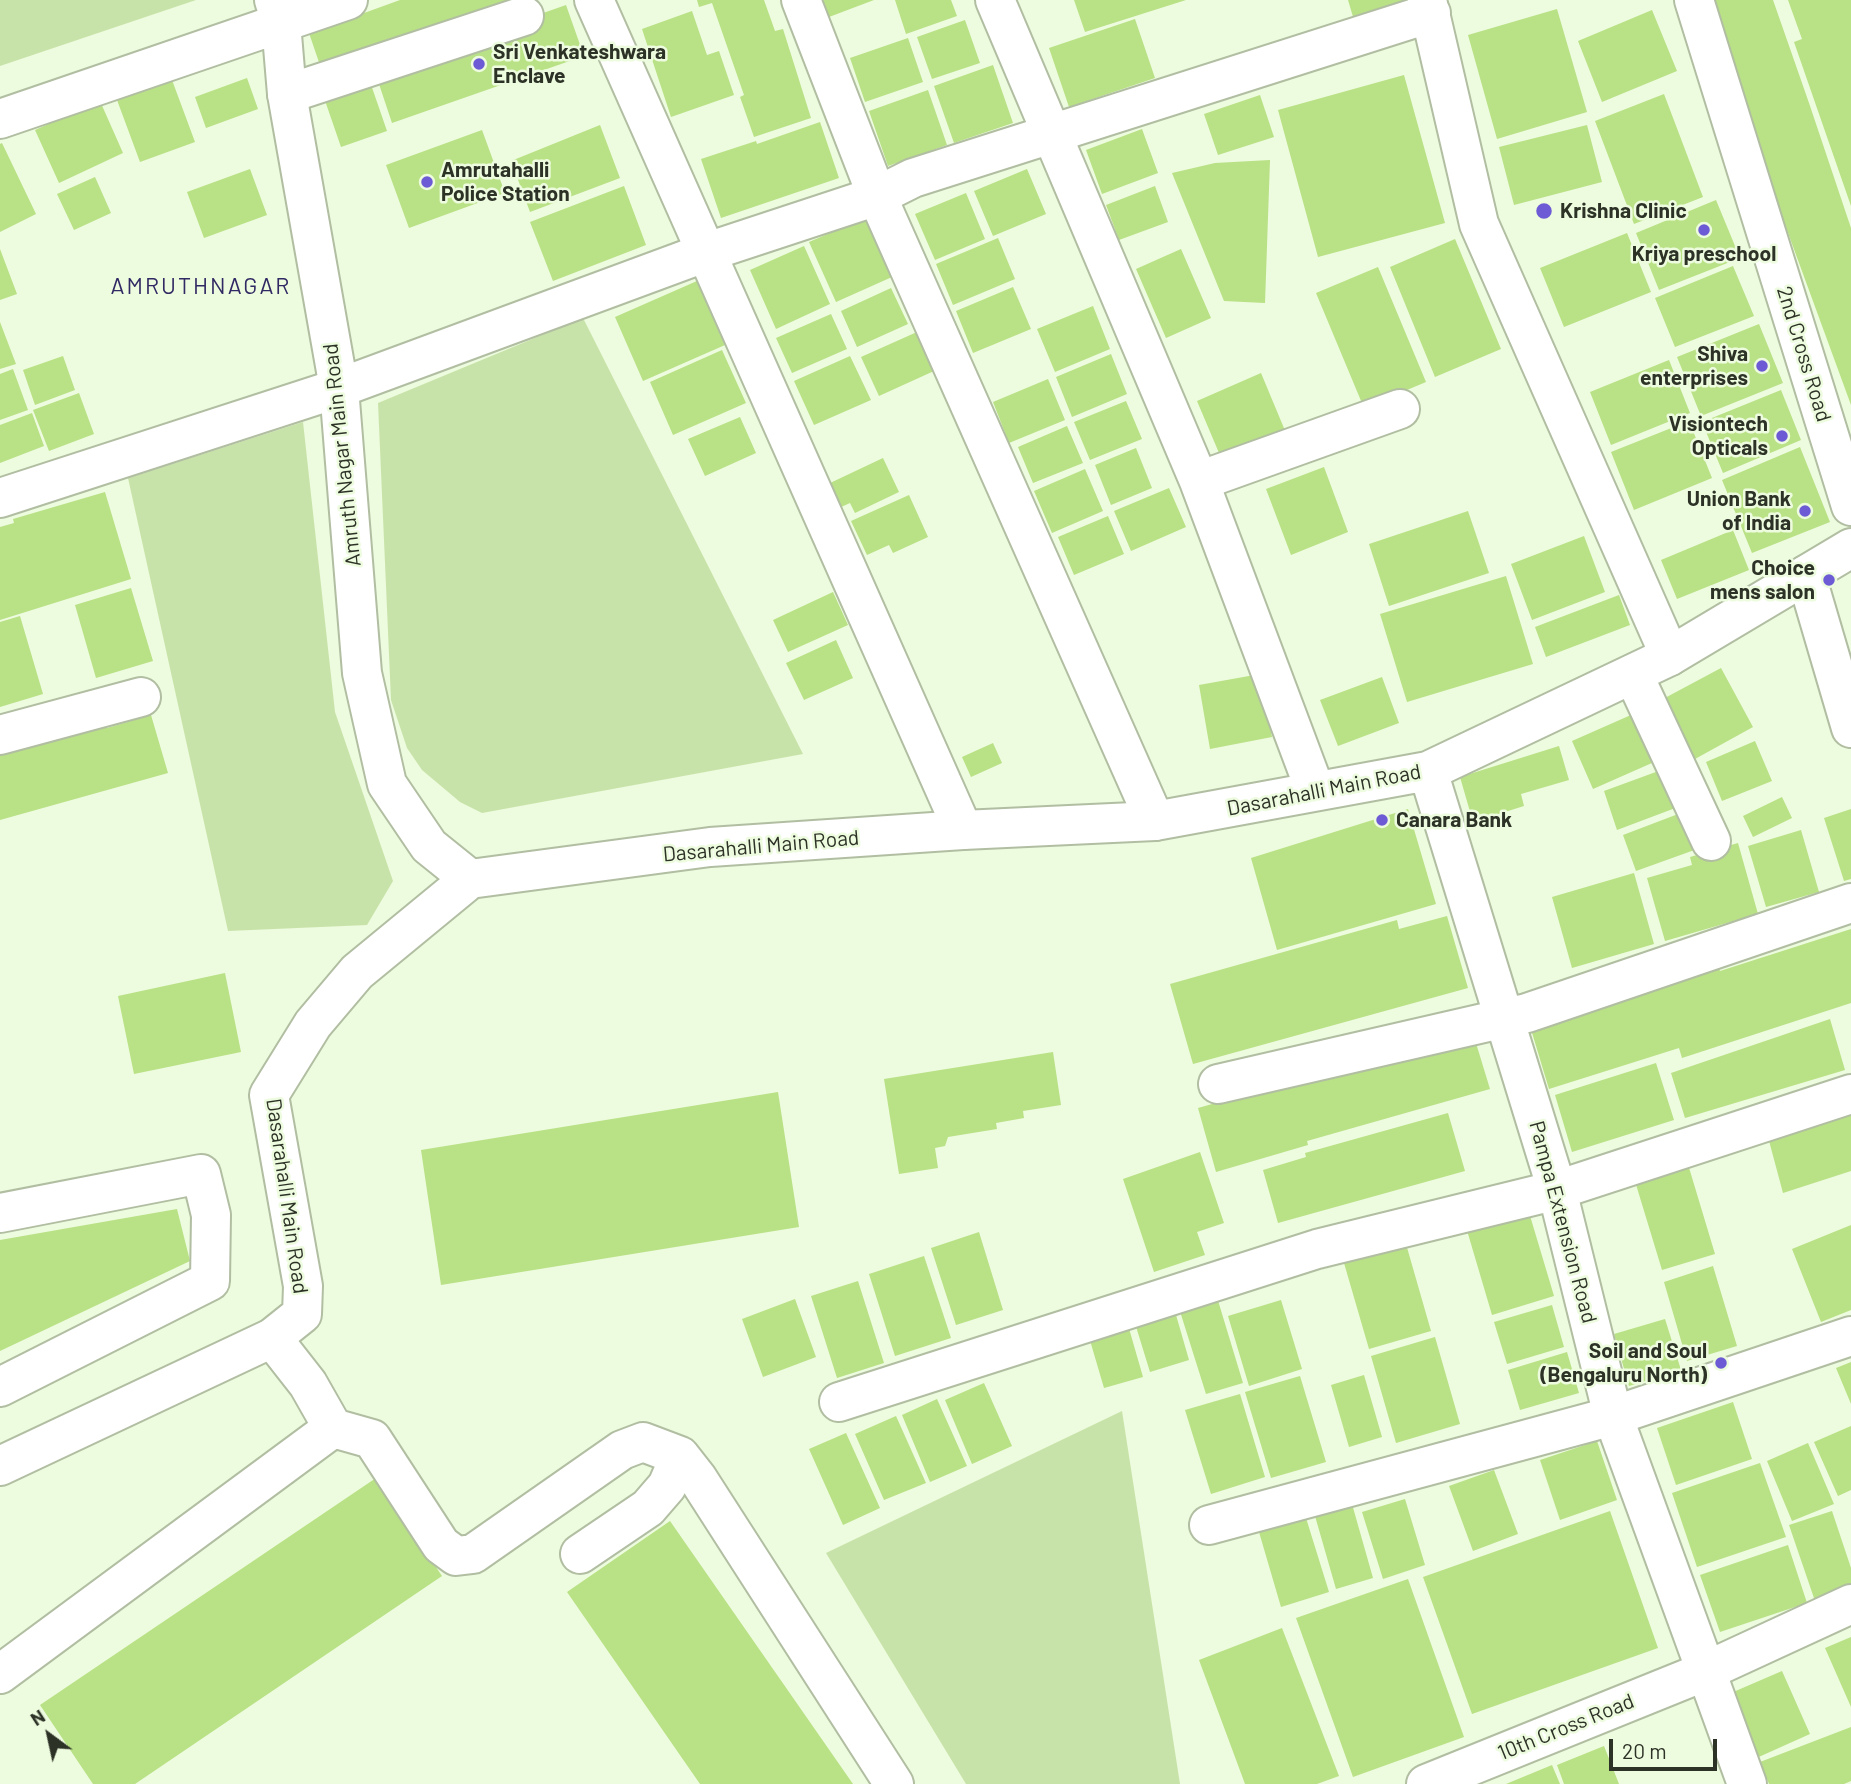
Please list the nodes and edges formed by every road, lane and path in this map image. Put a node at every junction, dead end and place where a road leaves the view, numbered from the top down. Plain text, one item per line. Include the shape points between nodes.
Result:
1 (348, 0) edge
2 (594, 0) edge
3 (801, 0) edge
4 (995, 0) edge
5 (1694, 0) edge
6 (1429, 6) edge
7 (277, 12) edge
8 (524, 16) dead end
9 (287, 94) junction
10 (0, 119) edge
11 (1050, 135) junction
12 (877, 196) junction
13 (704, 253) junction
14 (340, 388) junction
15 (1400, 409) dead end
16 (1199, 481) junction
17 (0, 498) edge
18 (1851, 506) edge
19 (1851, 548) edge
20 (1806, 575) junction
21 (1670, 656) junction
22 (1633, 674) junction
23 (141, 698) dead end
24 (1851, 728) edge
25 (0, 735) edge
26 (1428, 771) junction
27 (1315, 790) junction
28 (1155, 821) junction
29 (963, 830) junction
30 (1711, 841) dead end
31 (470, 879) junction
32 (1851, 903) edge
33 (1504, 1018) junction
34 (1218, 1084) dead end
35 (1851, 1094) edge
36 (1558, 1190) junction
37 (0, 1213) edge
38 (1851, 1336) edge
39 (272, 1338) junction
40 (0, 1387) edge
41 (839, 1402) dead end
42 (1613, 1416) junction
43 (334, 1428) junction
44 (680, 1456) junction
45 (0, 1466) edge
46 (1209, 1525) dead end
47 (580, 1554) dead end
48 (1851, 1604) edge
49 (1706, 1671) junction
50 (0, 1674) edge
51 (894, 1784) edge
52 (1426, 1784) edge
53 (1747, 1784) edge

1 - 7 street
2 - 13 street
3 - 12 street
4 - 11 street
5 - 18 street, 2nd Cross Road
6 - 11 street
6 - 21 street via 1479,224
7 - 9 street, Amruth Nagar Main Road
7 - 10 street
8 - 9 street
9 - 14 street, Amruth Nagar Main Road
11 - 12 street via 913,178
11 - 16 street
12 - 13 street
12 - 28 street
13 - 14 street
13 - 29 street
14 - 17 street
14 - 31 street, Amruth Nagar Main Road via 362,673 387,784 429,846
15 - 16 street
16 - 27 street
19 - 20 street, Dasarahalli Main Road
20 - 21 street, Dasarahalli Main Road
20 - 24 street
21 - 22 street, Dasarahalli Main Road
22 - 26 street, Dasarahalli Main Road
22 - 30 street
23 - 25 street
26 - 27 street, Dasarahalli Main Road
26 - 33 street, Pampa Extension Road
27 - 28 street, Dasarahalli Main Road
28 - 29 street, Dasarahalli Main Road
29 - 31 street, Dasarahalli Main Road via 710,847
31 - 39 street, Dasarahalli Main Road via 357,972 313,1024 269,1095 303,1286 302,1314
32 - 33 street
33 - 34 street
33 - 36 street, Pampa Extension Road
35 - 36 street
36 - 41 street via 1317,1249
36 - 42 street, Pampa Extension Road
37 - 40 street via 201,1174 211,1215 210,1281
38 - 42 street
39 - 43 street via 308,1384
39 - 45 street, Dasarahalli Main Road
42 - 46 street
42 - 49 street, Pampa Extension Road
43 - 44 street via 372,1439 441,1545 456,1556 473,1554 622,1450 643,1442
43 - 50 street
44 - 47 street via 667,1486 648,1508
44 - 51 street
48 - 49 street, 10th Cross Road
49 - 52 street, 10th Cross Road
49 - 53 street, Pampa Extension Road

